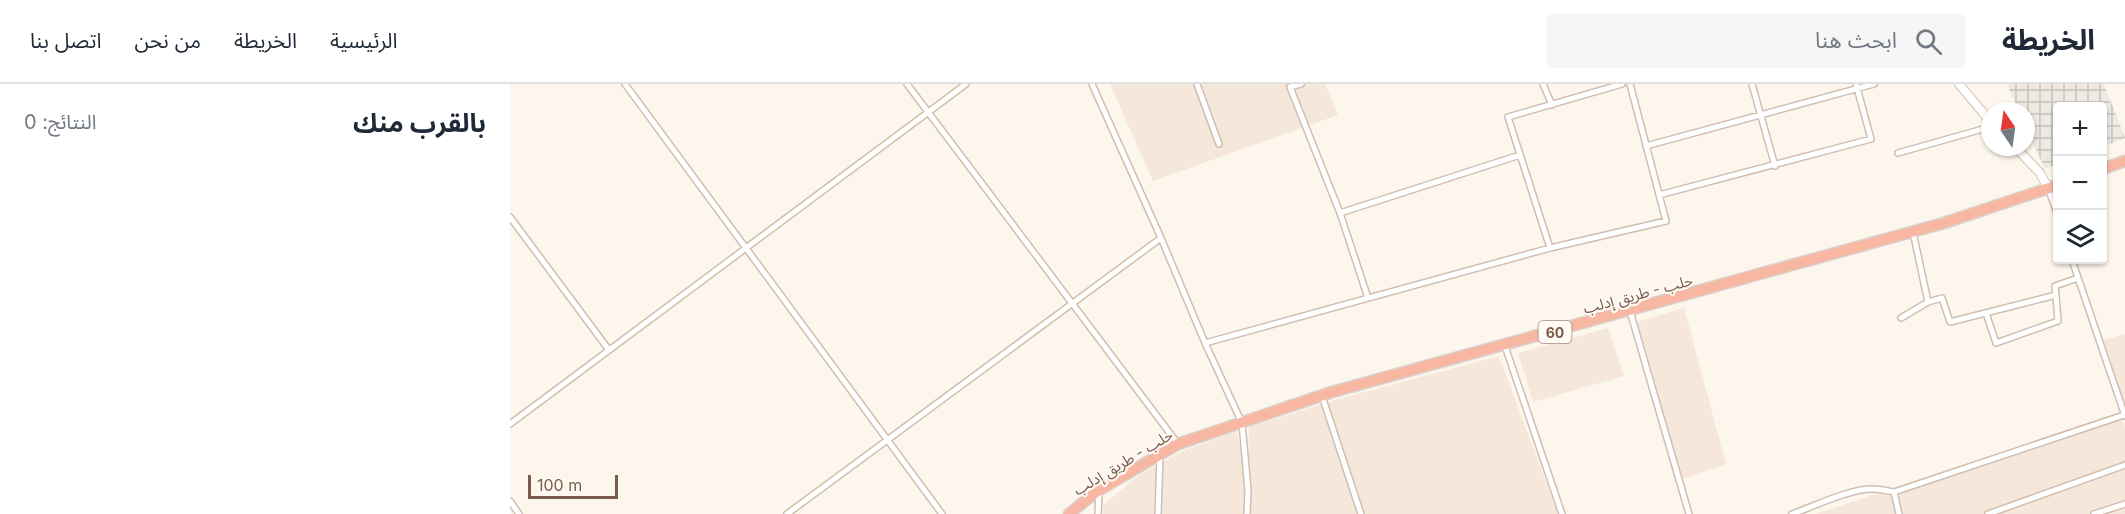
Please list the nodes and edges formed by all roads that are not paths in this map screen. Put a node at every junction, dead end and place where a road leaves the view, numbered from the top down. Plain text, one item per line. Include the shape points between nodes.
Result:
1 (626, 84) edge
2 (907, 84) edge
3 (966, 84) edge
4 (1092, 84) edge
5 (1197, 84) edge
6 (1301, 84) edge
7 (1543, 84) edge
8 (1622, 84) edge
9 (1630, 84) edge
10 (1752, 84) edge
11 (1874, 84) edge
12 (1959, 84) edge
13 (1290, 86) edge
14 (1857, 87) edge
15 (1552, 105) junction
16 (1981, 110) edge
17 (928, 113) junction
18 (1761, 116) junction
19 (1981, 130) edge
20 (1219, 144) dead end
21 (1646, 146) junction
22 (1898, 153) dead end
23 (1520, 155) junction
24 (2024, 156) edge
25 (2125, 161) edge
26 (1775, 166) junction
27 (2107, 168) edge
28 (2053, 187) edge
29 (1659, 195) junction
30 (1340, 213) junction
31 (510, 217) edge
32 (1913, 232) junction
33 (1161, 238) junction
34 (1550, 248) junction
35 (745, 249) junction
36 (2073, 264) edge
37 (2078, 278) junction
38 (2056, 295) junction
39 (1368, 298) junction
40 (1928, 302) junction
41 (1071, 304) junction
42 (1630, 311) junction
43 (1986, 313) junction
44 (1901, 318) dead end
45 (1204, 343) junction
46 (1505, 346) junction
47 (609, 350) junction
48 (1322, 396) junction
49 (2125, 415) edge
50 (1242, 423) junction
51 (510, 424) edge
52 (887, 439) junction
53 (1178, 444) junction
54 (1160, 455) junction
55 (2125, 465) edge
56 (1099, 490) junction
57 (1894, 492) junction
58 (510, 501) edge
59 (2125, 504) edge
60 (515, 512) edge
61 (787, 514) edge
62 (942, 514) edge
63 (1069, 514) edge
64 (1098, 514) edge
65 (1158, 514) edge
66 (1247, 514) edge
67 (1361, 514) edge
68 (1562, 514) edge
69 (1689, 514) edge
70 (1792, 514) edge
71 (1899, 514) edge
72 (1988, 514) edge
73 (2094, 514) edge

1 - 35 street
2 - 17 street
3 - 17 street
4 - 33 street
5 - 20 street
6 - 13 street
7 - 15 street
8 - 15 street
9 - 21 street
10 - 18 street
11 - 14 street
12 - 16 street
13 - 30 street
14 - 18 street
14 - 26 street via 1870,139
15 - 23 street via 1508,117
17 - 35 street
17 - 41 street
18 - 21 street
18 - 26 street
19 - 22 street
21 - 29 street
23 - 30 street
23 - 34 street
24 - 28 street
25 - 27 highway
26 - 29 street
28 - 32 highway, حلب - طريق إدلب / 60
29 - 34 street via 1666,221
30 - 39 street
31 - 47 street
32 - 40 street
32 - 42 highway, حلب - طريق إدلب / 60
33 - 41 street
33 - 45 street
34 - 39 street
35 - 47 street
35 - 52 street
36 - 37 street
37 - 38 street via 2055,286
37 - 49 street
38 - 43 street
38 - 43 street via 2058,321 1996,343
39 - 45 street
40 - 43 street via 1942,298 1950,322
40 - 44 street
41 - 52 street
41 - 53 street
42 - 46 highway, حلب - طريق إدلب / 60
42 - 69 street
45 - 50 street
46 - 48 highway, حلب - طريق إدلب / 60
46 - 68 street
47 - 51 street
48 - 50 highway, حلب - طريق إدلب / 60
48 - 67 street
49 - 57 street
50 - 53 highway, حلب - طريق إدلب / 60
50 - 66 street
52 - 61 street
52 - 62 street
53 - 54 highway, حلب - طريق إدلب / 60
54 - 56 highway, حلب - طريق إدلب / 60
54 - 65 street
55 - 72 street
56 - 63 highway, حلب - طريق إدلب / 60
56 - 64 street
57 - 70 street via 1874,489 1847,493
57 - 71 street
58 - 60 street
59 - 73 street

